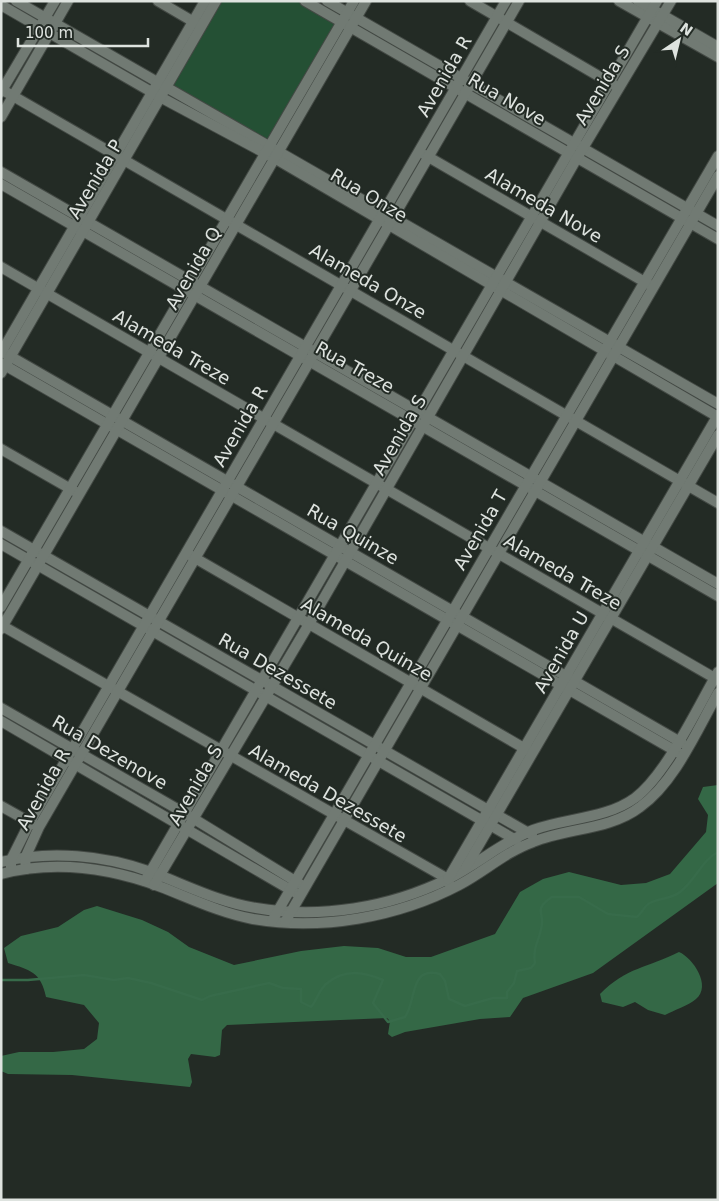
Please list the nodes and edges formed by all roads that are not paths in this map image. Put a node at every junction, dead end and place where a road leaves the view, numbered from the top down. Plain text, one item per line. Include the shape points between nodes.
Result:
1 (16, 1) edge
2 (55, 1) edge
3 (68, 1) edge
4 (158, 1) edge
5 (205, 1) edge
6 (216, 1) edge
7 (305, 1) edge
8 (327, 1) edge
9 (354, 1) edge
10 (366, 1) edge
11 (470, 1) edge
12 (506, 1) edge
13 (519, 1) edge
14 (619, 1) edge
15 (638, 1) edge
16 (671, 1) edge
17 (1, 4) edge
18 (652, 9) edge
19 (352, 15) junction
20 (497, 17) junction
21 (660, 19) junction
22 (507, 22) junction
23 (197, 24) junction
24 (346, 25) junction
25 (47, 26) junction
26 (718, 46) edge
27 (718, 57) edge
28 (461, 79) junction
29 (609, 82) junction
30 (472, 84) junction
31 (456, 88) junction
32 (619, 88) junction
33 (2, 90) edge
34 (159, 91) junction
35 (466, 94) junction
36 (14, 96) junction
37 (1, 117) edge
38 (573, 143) junction
39 (583, 149) junction
40 (268, 151) junction
41 (419, 152) junction
42 (568, 153) junction
43 (115, 155) junction
44 (278, 155) junction
45 (718, 156) edge
46 (429, 157) junction
47 (577, 158) junction
48 (125, 161) junction
49 (1, 172) edge
50 (718, 176) edge
51 (1, 184) edge
52 (691, 211) junction
53 (531, 216) junction
54 (386, 219) junction
55 (686, 221) junction
56 (541, 222) junction
57 (232, 223) junction
58 (81, 224) junction
59 (718, 226) edge
60 (718, 239) edge
61 (1, 267) edge
62 (494, 281) junction
63 (196, 284) junction
64 (649, 284) junction
65 (341, 285) junction
66 (504, 286) junction
67 (351, 290) junction
68 (43, 291) junction
69 (191, 294) junction
70 (611, 349) junction
71 (454, 350) junction
72 (4, 353) edge
73 (310, 353) junction
74 (300, 355) junction
75 (154, 356) junction
76 (464, 356) junction
77 (3, 367) edge
78 (718, 404) edge
79 (416, 415) junction
80 (571, 417) junction
81 (717, 417) edge
82 (268, 421) junction
83 (426, 421) junction
84 (115, 422) junction
85 (718, 435) edge
86 (1, 449) edge
87 (531, 475) junction
88 (540, 481) junction
89 (376, 483) junction
90 (684, 483) junction
91 (229, 487) junction
92 (530, 487) junction
93 (386, 489) junction
94 (75, 491) junction
95 (718, 503) edge
96 (1, 531) edge
97 (1, 544) edge
98 (649, 544) junction
99 (489, 548) junction
100 (337, 549) junction
101 (638, 551) junction
102 (39, 553) junction
103 (498, 553) junction
104 (190, 555) junction
105 (348, 556) junction
106 (648, 557) junction
107 (34, 562) junction
108 (718, 584) edge
109 (718, 596) edge
110 (1, 607) edge
111 (450, 615) junction
112 (607, 616) junction
113 (153, 618) junction
114 (298, 618) junction
115 (460, 620) junction
116 (309, 624) junction
117 (2, 627) edge
118 (147, 628) junction
119 (717, 676) edge
120 (410, 683) junction
121 (568, 683) junction
122 (268, 684) junction
123 (420, 688) junction
124 (112, 689) junction
125 (718, 693) edge
126 (262, 694) junction
127 (1, 708) edge
128 (1, 720) edge
129 (374, 744) junction
130 (680, 748) junction
131 (384, 750) junction
132 (529, 751) junction
133 (227, 754) junction
134 (368, 755) junction
135 (74, 756) junction
136 (378, 761) junction
137 (1, 806) edge
138 (493, 812) junction
139 (334, 815) junction
140 (344, 820) junction
141 (187, 821) junction
142 (35, 824) junction
143 (486, 824) junction
144 (528, 832) junction
145 (512, 839) junction
146 (539, 839) junction
147 (524, 845) junction
148 (6, 861) edge
149 (25, 864) junction
150 (465, 870) junction
151 (6, 872) edge
152 (153, 879) junction
153 (468, 880) junction
154 (450, 884) junction
155 (293, 885) junction
156 (303, 891) junction
157 (278, 910) junction
158 (291, 912) junction
159 (272, 921) junction
160 (285, 922) junction

1 - 25 street, Rua Onze
2 - 25 street
3 - 25 street
4 - 23 street
5 - 23 street, Avenida P
6 - 23 street, Avenida P
7 - 24 street, Rua Nove
8 - 19 street, Rua Nove
9 - 19 street, Avenida Q
10 - 19 street, Avenida Q
11 - 20 street
12 - 20 street, Avenida R
13 - 22 street, Avenida R
14 - 18 street
15 - 18 street
16 - 21 street, Avenida S
17 - 25 street, Rua Onze
18 - 21 street
18 - 29 street, Avenida S
19 - 24 street, Avenida Q
19 - 28 street, Rua Nove
20 - 22 street
20 - 28 street, Avenida R
21 - 26 street
21 - 27 street
21 - 32 street, Avenida S
22 - 29 street
22 - 30 street, Avenida R
23 - 34 street, Avenida P
24 - 31 street, Rua Nove
24 - 40 street, Avenida Q
24 - 44 street, Avenida Q
25 - 33 street
25 - 34 street, Rua Onze
25 - 36 street
28 - 30 street, Rua Nove
28 - 31 street, Avenida R
29 - 32 street
29 - 38 street, Avenida S
30 - 35 street, Avenida R
30 - 38 street, Rua Nove
31 - 35 street, Rua Nove
31 - 41 street, Avenida R
32 - 39 street, Avenida S
33 - 36 street, Alameda Onze
34 - 40 street, Rua Onze
34 - 43 street, Avenida P
34 - 48 street, Avenida P
35 - 42 street, Rua Nove
35 - 46 street, Avenida R
36 - 37 street
36 - 43 street, Alameda Onze
38 - 39 street, Rua Nove
38 - 42 street, Avenida S
39 - 47 street, Avenida S
39 - 52 street, Rua Nove
40 - 44 street, Rua Onze
40 - 57 street, Avenida Q
41 - 46 street, Alameda Nove
41 - 54 street, Avenida R
42 - 47 street, Rua Nove
42 - 53 street, Avenida S
43 - 48 street, Alameda Onze
43 - 58 street, Avenida P
44 - 54 street, Rua Onze
44 - 57 street, Avenida Q
45 - 52 street, Avenida T
46 - 53 street, Alameda Nove
46 - 54 street, Avenida R
47 - 55 street, Rua Nove
47 - 56 street, Avenida S
48 - 57 street, Alameda Onze
48 - 58 street, Avenida P
49 - 58 street, Rua Treze
50 - 52 street, Avenida T
51 - 58 street, Rua Treze
52 - 55 street, Avenida T
52 - 59 street, Rua Nove
53 - 56 street, Alameda Nove
53 - 62 street, Avenida S
54 - 62 street, Rua Onze
54 - 65 street, Avenida R
54 - 67 street, Avenida R
55 - 60 street, Rua Nove
55 - 64 street, Avenida T
56 - 64 street, Alameda Nove
56 - 66 street, Avenida S
57 - 63 street, Avenida Q
57 - 65 street, Alameda Onze
58 - 63 street, Rua Treze
58 - 68 street, Avenida P
58 - 69 street, Rua Treze
61 - 68 street, Alameda Treze
62 - 66 street, Rua Onze
62 - 71 street, Avenida S
63 - 69 street, Avenida Q
63 - 73 street, Rua Treze
64 - 70 street, Avenida T
65 - 67 street, Alameda Onze
65 - 73 street, Avenida R
66 - 70 street, Rua Onze
66 - 76 street, Avenida S
67 - 71 street, Alameda Onze
67 - 73 street, Avenida R
68 - 72 street, Avenida P
68 - 75 street, Alameda Treze
69 - 74 street, Rua Treze
69 - 75 street, Avenida Q
70 - 78 street, Rua Onze
70 - 80 street, Avenida T
70 - 81 street, Rua Onze
71 - 76 street, Alameda Onze
71 - 79 street, Avenida S
72 - 77 street, Avenida P
72 - 84 street, Rua Quinze
73 - 74 street, Avenida R
73 - 79 street, Rua Treze
73 - 82 street, Avenida R
74 - 82 street, Avenida R
75 - 82 street, Alameda Treze
75 - 84 street, Avenida Q
76 - 80 street, Alameda Onze
76 - 83 street, Avenida S
77 - 84 street, Rua Quinze
79 - 83 street, Rua Treze
79 - 89 street, Avenida S
80 - 87 street, Avenida T
80 - 88 street, Avenida T
80 - 90 street, Alameda Onze
81 - 90 street, Avenida U
82 - 89 street, Alameda Treze
82 - 91 street, Avenida R
83 - 87 street, Rua Treze
83 - 92 street, Rua Treze
83 - 93 street, Avenida S
84 - 91 street, Rua Quinze
84 - 94 street, Avenida Q
85 - 90 street, Avenida U
86 - 94 street
87 - 88 street, Rua Treze
87 - 92 street, Avenida T
88 - 92 street, Avenida T
88 - 98 street, Rua Treze
89 - 93 street, Alameda Treze
89 - 100 street, Avenida S
90 - 95 street, Alameda Onze
90 - 98 street, Avenida U
91 - 100 street, Rua Quinze
91 - 104 street, Avenida R
92 - 99 street, Avenida T
92 - 101 street, Rua Treze
92 - 103 street, Avenida T
93 - 99 street, Alameda Treze
93 - 105 street, Avenida S
94 - 102 street, Avenida Q
96 - 102 street, Rua Dezessete
97 - 107 street, Rua Dezessete
98 - 101 street, Avenida U
98 - 106 street, Avenida U
98 - 108 street, Rua Treze
99 - 103 street, Alameda Treze
99 - 111 street, Avenida T
100 - 105 street, Rua Quinze
100 - 114 street, Avenida S
101 - 106 street, Rua Treze
101 - 112 street, Avenida U
102 - 107 street, Avenida Q
102 - 113 street, Rua Dezessete
103 - 112 street, Alameda Treze
103 - 115 street, Avenida T
104 - 113 street, Avenida R
104 - 114 street, Alameda Quinze
105 - 111 street, Rua Quinze
105 - 116 street, Avenida S
106 - 109 street, Rua Treze
106 - 112 street, Avenida U
107 - 110 street, Avenida Q
107 - 117 street, Avenida Q
107 - 118 street, Rua Dezessete
111 - 115 street, Rua Quinze
111 - 120 street, Avenida T
112 - 119 street, Alameda Treze
112 - 121 street, Avenida U
113 - 118 street, Avenida R
113 - 122 street, Rua Dezessete
114 - 116 street, Alameda Quinze
114 - 122 street, Avenida S
115 - 121 street, Rua Quinze
115 - 123 street, Avenida T
116 - 120 street, Alameda Quinze
116 - 122 street, Avenida S
117 - 124 street, Alameda Dezessete
118 - 124 street, Avenida R
118 - 126 street, Rua Dezessete
119 - 130 street
120 - 123 street, Alameda Quinze
120 - 129 street, Avenida T
121 - 130 street, Rua Quinze
121 - 132 street, Avenida U
122 - 126 street, Avenida S
122 - 129 street, Rua Dezessete
123 - 131 street, Avenida T
123 - 132 street, Alameda Quinze
124 - 133 street, Alameda Dezessete
124 - 135 street, Avenida R
125 - 130 street
126 - 133 street, Avenida S
126 - 134 street, Rua Dezessete
127 - 135 street, Rua Dezenove
128 - 135 street, Rua Dezenove
129 - 131 street, Rua Dezessete
129 - 134 street, Avenida T
130 - 144 street via 647,786 620,807
130 - 146 street via 661,788 632,812 616,820
131 - 136 street, Avenida T
131 - 138 street, Rua Dezessete
132 - 138 street, Avenida U
133 - 139 street, Alameda Dezessete
133 - 141 street, Avenida S
134 - 136 street, Rua Dezessete
134 - 139 street, Avenida T
135 - 141 street, Rua Dezenove
135 - 142 street, Avenida R
136 - 140 street, Avenida T
136 - 143 street, Rua Dezessete
137 - 142 street
138 - 143 street, Avenida U
138 - 144 street, Rua Dezessete
139 - 140 street, Alameda Dezessete
139 - 155 street, Avenida T
140 - 154 street, Alameda Dezessete
140 - 156 street, Avenida T
141 - 152 street, Avenida S
141 - 155 street, Rua Dezenove
142 - 148 street, Avenida R
142 - 149 street, Avenida R
143 - 145 street, Rua Dezessete
143 - 150 street, Avenida U
143 - 154 street, Avenida U
144 - 145 street
144 - 146 street, Rua Dezessete
145 - 147 street, Rua Dezessete
145 - 150 street
146 - 147 street
147 - 153 street
148 - 149 street
148 - 151 street, Avenida R
149 - 151 street
149 - 152 street via 96,868
150 - 153 street
150 - 154 street
152 - 157 street via 235,904
152 - 159 street via 232,914
153 - 154 street
154 - 158 street via 372,905 331,912
154 - 160 street via 421,901 351,920
155 - 156 street, Rua Dezenove
155 - 157 street, Avenida T
156 - 158 street, Avenida T
157 - 158 street
157 - 159 street, Avenida T
158 - 160 street, Avenida T
159 - 160 street

